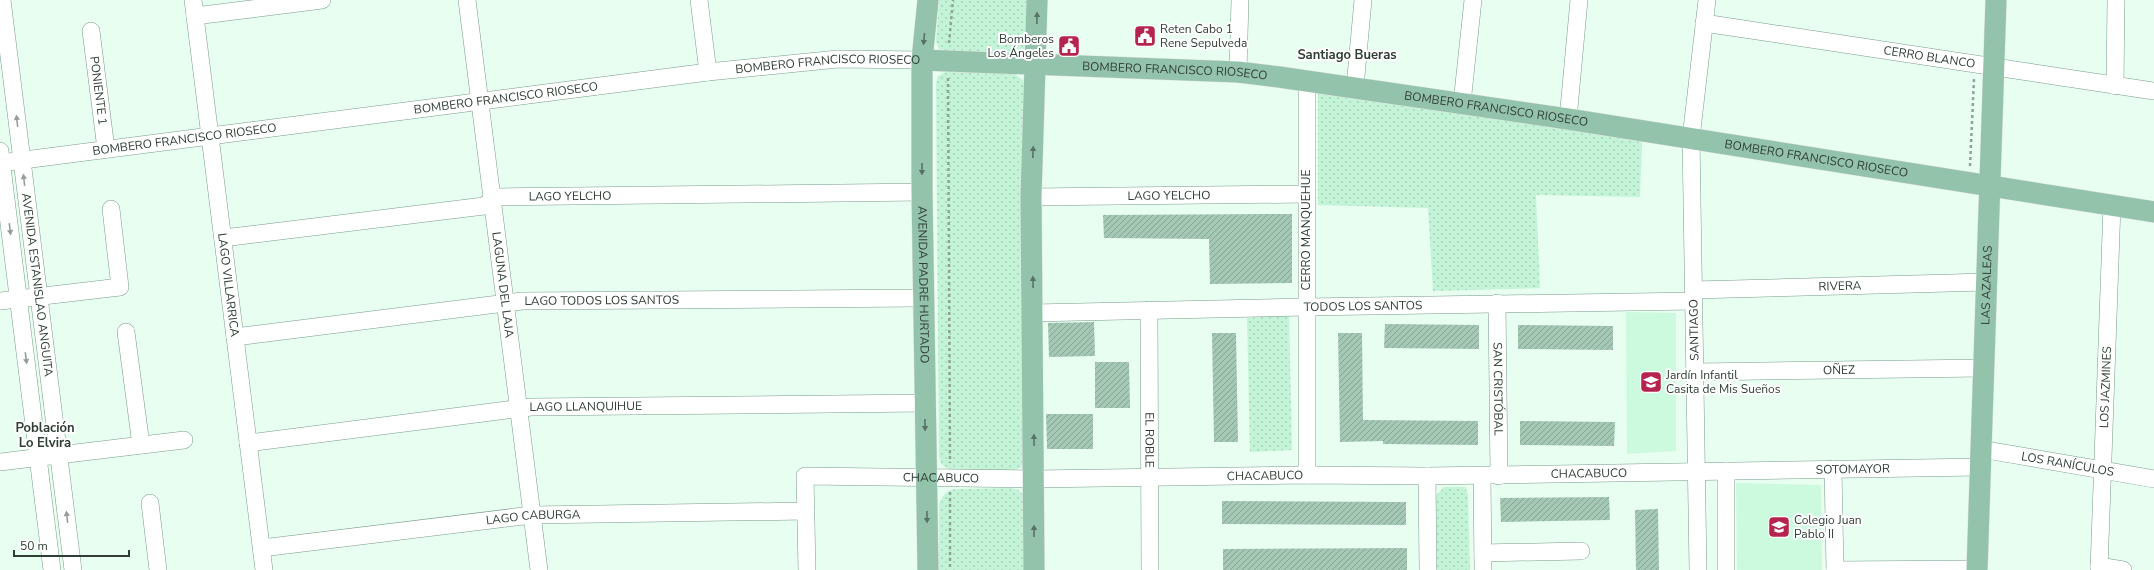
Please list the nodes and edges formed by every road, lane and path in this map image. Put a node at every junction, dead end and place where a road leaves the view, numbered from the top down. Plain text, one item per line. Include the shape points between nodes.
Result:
1 (2, 0) edge
2 (322, 0) edge
3 (467, 0) edge
4 (699, 0) edge
5 (928, 0) edge
6 (953, 0) edge
7 (1037, 0) edge
8 (1240, 0) edge
9 (1362, 0) edge
10 (1473, 0) edge
11 (1580, 0) edge
12 (1707, 0) edge
13 (1996, 0) edge
14 (2116, 0) edge
15 (194, 8) edge
16 (1704, 23) junction
17 (91, 31) dead end
18 (922, 60) junction
19 (948, 61) junction
20 (1036, 64) junction
21 (1994, 68) junction
22 (708, 72) junction
23 (1238, 72) junction
24 (1307, 80) junction
25 (2115, 86) junction
26 (1354, 87) junction
27 (2154, 91) edge
28 (480, 101) junction
29 (1462, 103) junction
30 (1568, 119) junction
31 (210, 136) junction
32 (1691, 138) junction
33 (106, 149) junction
34 (0, 159) edge
35 (22, 160) junction
36 (1989, 186) junction
37 (922, 192) junction
38 (1306, 194) junction
39 (1031, 197) junction
40 (493, 200) junction
41 (2112, 205) junction
42 (112, 209) dead end
43 (2154, 212) edge
44 (222, 238) junction
45 (1986, 282) junction
46 (1694, 296) junction
47 (39, 297) junction
48 (922, 298) junction
49 (18, 299) junction
50 (0, 301) edge
51 (1497, 303) junction
52 (506, 304) junction
53 (1306, 306) junction
54 (1149, 310) junction
55 (1033, 313) junction
56 (126, 332) dead end
57 (235, 337) junction
58 (1983, 368) junction
59 (1695, 372) junction
60 (925, 403) junction
61 (519, 409) junction
62 (184, 440) dead end
63 (248, 443) junction
64 (141, 445) junction
65 (59, 455) junction
66 (38, 457) junction
67 (1980, 458) junction
68 (0, 462) edge
69 (1833, 469) junction
70 (1697, 471) junction
71 (1726, 471) junction
72 (2103, 471) junction
73 (1307, 476) junction
74 (1428, 476) junction
75 (1482, 476) junction
76 (1499, 476) junction
77 (926, 478) junction
78 (950, 478) junction
79 (1150, 478) junction
80 (1034, 479) junction
81 (2154, 479) edge
82 (150, 503) dead end
83 (806, 511) junction
84 (532, 515) junction
85 (262, 548) junction
86 (1581, 551) dead end
87 (1483, 553) junction
88 (2099, 568) edge
89 (1977, 569) edge
90 (52, 570) edge
91 (73, 570) edge
92 (158, 570) edge
93 (264, 570) edge
94 (539, 570) edge
95 (807, 570) edge
96 (928, 570) edge
97 (950, 570) edge
98 (1034, 570) edge
99 (1150, 570) edge
100 (1428, 570) edge
101 (1483, 570) edge
102 (1698, 570) edge
103 (1726, 570) edge
104 (1835, 570) edge
105 (2123, 570) edge

35 -> 1 street, AVENIDA ESTANISLAO ANGUITA
2 - 15 street
3 - 28 street, LAGUNA DEL LAJA
4 - 22 street
5 -> 18 main road, AVENIDA PADRE HURTADO
6 - 19 path
20 -> 7 main road
8 - 23 street
9 - 26 street
10 - 29 street
11 - 30 street
12 - 16 street, SANTIAGO
13 - 21 main road, LAS AZALEAS
14 - 25 street
15 - 31 street, LAGO VILLARRICA
16 - 21 street, CERRO BLANCO
16 - 32 street, SANTIAGO
17 - 33 street, PONIENTE 1
18 - 19 main road, BOMBERO FRANCISCO RIOSECO
18 - 22 street, BOMBERO FRANCISCO RIOSECO via 838,59
18 -> 37 main road, AVENIDA PADRE HURTADO
19 - 20 main road, BOMBERO FRANCISCO RIOSECO
19 - 78 path
20 - 23 main road, BOMBERO FRANCISCO RIOSECO
39 -> 20 main road
21 - 25 street, CERRO BLANCO
21 - 36 main road, LAS AZALEAS
22 - 28 street, BOMBERO FRANCISCO RIOSECO
23 - 24 main road, BOMBERO FRANCISCO RIOSECO
24 - 26 main road, BOMBERO FRANCISCO RIOSECO
24 - 38 street, CERRO MANQUEHUE
25 - 27 street, CERRO BLANCO
26 - 29 main road, BOMBERO FRANCISCO RIOSECO
28 - 31 street, BOMBERO FRANCISCO RIOSECO
28 - 40 street, LAGUNA DEL LAJA
29 - 30 main road, BOMBERO FRANCISCO RIOSECO
30 - 32 main road, BOMBERO FRANCISCO RIOSECO
31 - 33 street, BOMBERO FRANCISCO RIOSECO
31 - 44 street, LAGO VILLARRICA
32 - 36 main road, BOMBERO FRANCISCO RIOSECO
32 - 46 street, SANTIAGO
33 - 35 street, BOMBERO FRANCISCO RIOSECO
34 - 35 street, BOMBERO FRANCISCO RIOSECO
34 -> 49 street, AVENIDA ESTANISLAO ANGUITA
47 -> 35 street, AVENIDA ESTANISLAO ANGUITA
36 - 41 main road, BOMBERO FRANCISCO RIOSECO
36 - 45 main road, LAS AZALEAS
37 - 40 street, LAGO YELCHO via 496,197
37 - 48 main road, AVENIDA PADRE HURTADO
38 - 39 street, LAGO YELCHO
38 - 53 street, CERRO MANQUEHUE
55 -> 39 main road
40 - 44 street, LAGO YELCHO via 484,206
40 - 52 street, LAGUNA DEL LAJA
41 - 43 main road, BOMBERO FRANCISCO RIOSECO
41 - 72 street, LOS JAZMINES
42 - 47 street via 120,287
44 - 57 street, LAGO VILLARRICA
45 - 46 street, RIVERA
45 - 58 main road, LAS AZALEAS
46 - 51 street, TODOS LOS SANTOS
46 - 59 street, SANTIAGO
47 - 49 street
47 - 65 street, AVENIDA ESTANISLAO ANGUITA
48 - 52 street, LAGO TODOS LOS SANTOS
48 - 60 main road, AVENIDA PADRE HURTADO
49 - 50 street
49 -> 66 street, AVENIDA ESTANISLAO ANGUITA
51 - 53 street, TODOS LOS SANTOS
51 - 76 street, SAN CRISTÓBAL
52 - 57 street, LAGO TODOS LOS SANTOS
52 - 61 street, LAGUNA DEL LAJA
53 - 54 street, TODOS LOS SANTOS
53 - 73 street, CERRO MANQUEHUE
54 - 55 street, TODOS LOS SANTOS
54 - 79 street, EL ROBLE
80 -> 55 main road
56 - 64 street
57 - 63 street, LAGO VILLARRICA
58 - 59 street, OÑEZ
58 - 67 main road, LAS AZALEAS
59 - 70 street, SANTIAGO
60 - 61 street, LAGO LLANQUIHUE
60 -> 77 main road, AVENIDA PADRE HURTADO
61 - 63 street, LAGO LLANQUIHUE
61 - 84 street, LAGUNA DEL LAJA
62 - 64 street
63 - 85 street, LAGO VILLARRICA
64 - 65 street
65 - 66 street
91 -> 65 street, AVENIDA ESTANISLAO ANGUITA
66 - 68 street
66 - 90 street, AVENIDA ESTANISLAO ANGUITA
67 - 69 street, SOTOMAYOR
67 - 72 street, LOS RANÍCULOS
67 - 89 main road, LAS AZALEAS
69 - 71 street, SOTOMAYOR
69 - 104 street
70 - 71 street, CHACABUCO
70 - 76 street, CHACABUCO
70 - 102 street, SANTIAGO
71 - 103 street
72 - 81 street, LOS RANÍCULOS
72 - 88 street, LOS JAZMINES
73 - 74 street, CHACABUCO
73 - 79 street, CHACABUCO
74 - 75 street, CHACABUCO
74 - 100 street
75 - 76 street, CHACABUCO
75 - 87 street
77 - 78 street, CHACABUCO
77 - 83 street, CHACABUCO via 805,476
77 -> 96 main road, AVENIDA PADRE HURTADO
78 - 80 street, CHACABUCO
78 - 97 path
79 - 80 street, CHACABUCO
79 - 99 street, EL ROBLE
98 -> 80 main road
82 - 92 street
83 - 84 street, LAGO CABURGA
83 - 95 street
84 - 85 street, LAGO CABURGA
84 - 94 street, LAGUNA DEL LAJA
85 - 93 street, LAGO VILLARRICA
86 - 87 street
87 - 101 street
88 - 105 street
89 - 104 street

